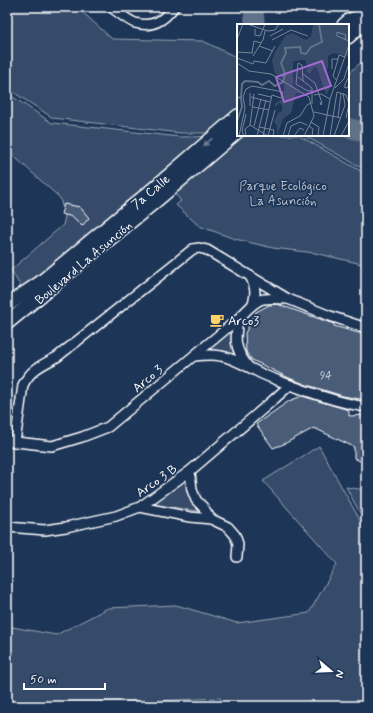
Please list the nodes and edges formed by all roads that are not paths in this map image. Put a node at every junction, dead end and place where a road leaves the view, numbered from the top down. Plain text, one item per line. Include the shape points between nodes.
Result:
1 (111, 7) edge
2 (174, 7) edge
3 (366, 14) edge
4 (366, 18) edge
5 (350, 28) edge
6 (237, 117) edge
7 (237, 132) edge
8 (154, 195) junction
9 (61, 264) joint
10 (250, 276) junction
11 (288, 299) junction
12 (253, 303) junction
13 (7, 305) edge
14 (238, 319) junction
15 (7, 323) edge
16 (366, 328) edge
17 (194, 356) junction
18 (249, 368) junction
19 (290, 385) junction
20 (366, 407) edge
21 (11, 442) edge
22 (190, 472) junction
23 (140, 507) junction
24 (211, 519) junction
25 (7, 527) edge
26 (238, 557) dead end

1 - 2 street via 135,22 150,24 159,22
3 - 5 main road
4 - 5 main road
6 -> 8 main road, 7a Calle
7 - 8 main road, 7a Calle
8 - 9 main road, 7a Calle
8 - 15 main road, Boulevard La Asunción
9 - 13 main road, Boulevard La Asunción
10 - 11 street
10 - 12 street via 256,296
10 - 21 street via 207,250 192,249 57,357 26,377
11 - 12 street via 265,297
11 - 16 street
12 - 14 street, Arco 3
14 - 17 street, Arco 3
14 - 18 street via 235,342 240,356
17 - 18 street via 221,356
17 - 21 street, Arco 3 via 108,427 52,446
18 - 19 street
19 - 20 street via 337,401
19 - 22 street, Arco 3 B
22 - 23 street, Arco 3 B
22 - 24 street via 196,500
23 - 24 street
23 - 25 street, Arco 3 B via 116,516 66,527 45,530
24 - 26 street via 228,527 235,535

